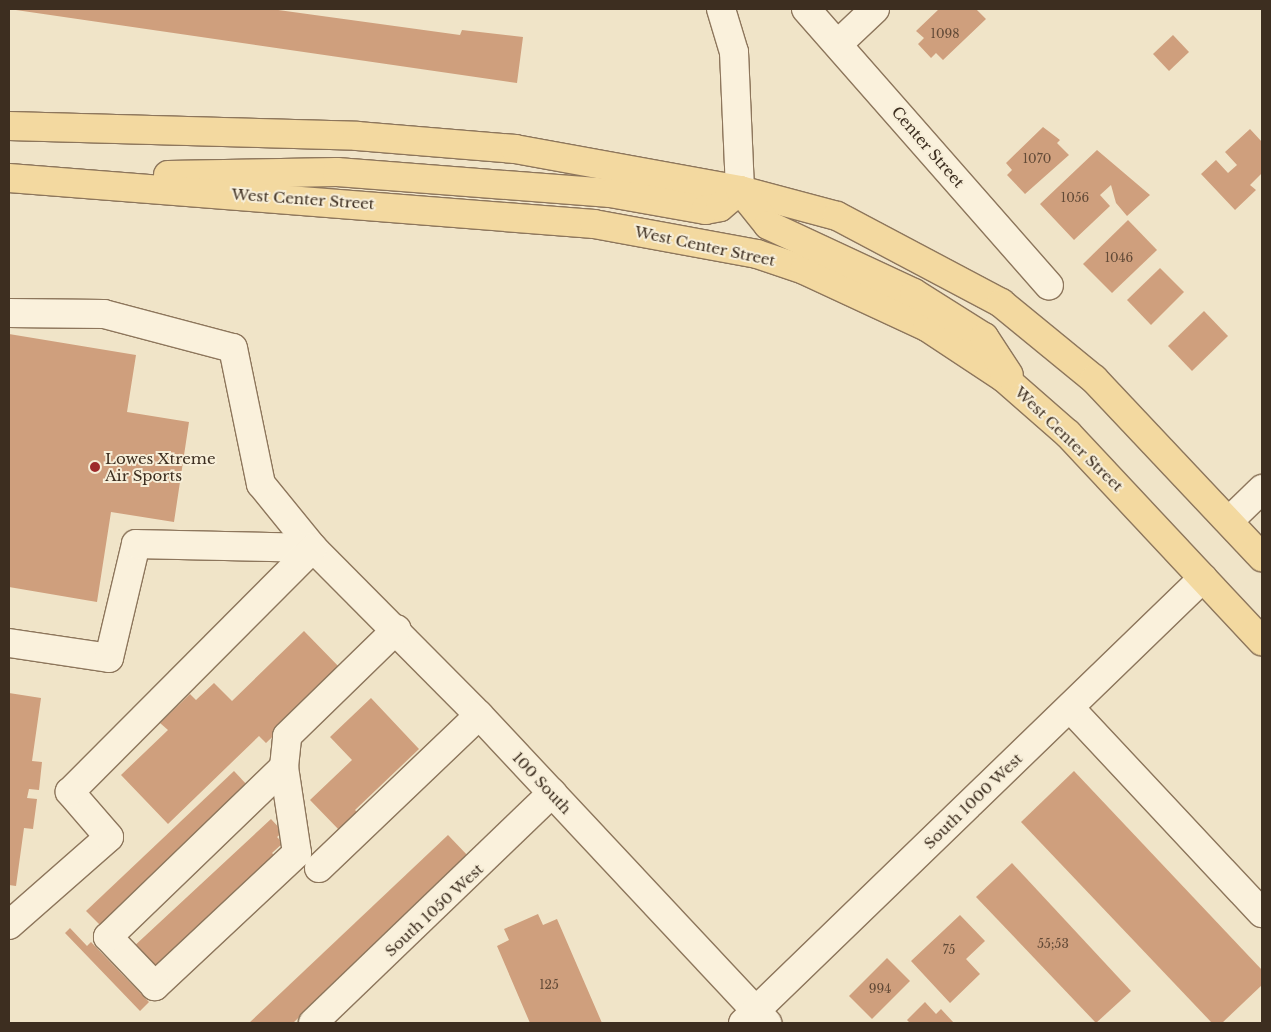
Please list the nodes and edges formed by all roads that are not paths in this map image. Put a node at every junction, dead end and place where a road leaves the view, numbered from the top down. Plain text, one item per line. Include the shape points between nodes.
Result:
1 (721, 9) edge
2 (806, 9) edge
3 (875, 9) edge
4 (838, 44) junction
5 (9, 126) edge
6 (9, 178) edge
7 (53, 181) junction
8 (740, 190) junction
9 (1049, 286) dead end
10 (9, 313) edge
11 (1020, 390) junction
12 (1262, 490) edge
13 (1229, 521) junction
14 (313, 548) junction
15 (1262, 557) edge
16 (1203, 578) junction
17 (396, 629) junction
18 (1262, 642) edge
19 (9, 643) edge
20 (1070, 708) junction
21 (479, 715) junction
22 (284, 767) junction
23 (552, 793) junction
24 (319, 868) dead end
25 (1262, 913) edge
26 (9, 925) edge
27 (755, 1019) edge
28 (313, 1023) edge

1 - 8 street via 734,52
2 - 4 street, Center Street
3 - 4 street
4 - 9 street, Center Street
5 - 8 main road via 357,136 515,149
6 - 7 main road, West Center Street
7 - 8 main road via 251,171 337,172 610,193 705,210 720,207
7 - 11 main road, West Center Street via 594,224 757,254 804,270 927,327
8 - 11 main road via 768,225 914,293 984,337
8 - 13 main road via 837,216 1001,303 1094,379
10 - 14 street, 100 South via 104,314 233,348 261,484
11 - 16 main road, West Center Street via 1068,434
12 - 13 street
13 - 15 main road
14 - 17 street, 100 South
14 - 19 street via 136,544 109,658
14 - 26 street via 70,792 109,837
16 - 18 main road, West Center Street
16 - 20 street, South 1000 West
17 - 21 street, 100 South
17 - 22 street via 287,736
20 - 25 street
20 - 27 street, South 1000 West
21 - 23 street, 100 South
21 - 24 street
22 - 22 street via 108,937 155,986 298,853
23 - 27 street, 100 South
23 - 28 street, South 1050 West

